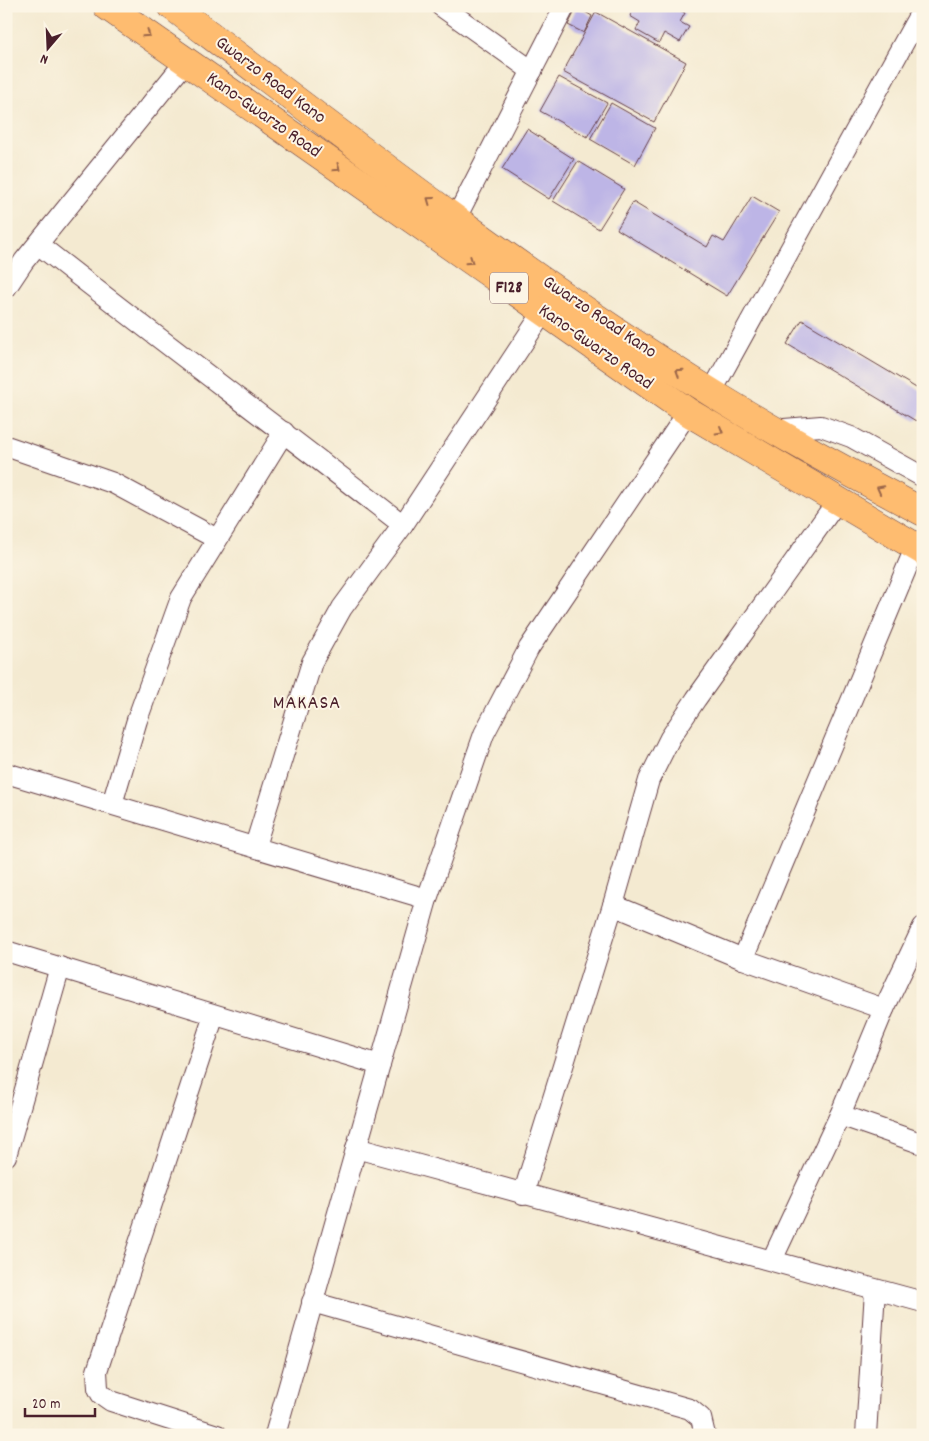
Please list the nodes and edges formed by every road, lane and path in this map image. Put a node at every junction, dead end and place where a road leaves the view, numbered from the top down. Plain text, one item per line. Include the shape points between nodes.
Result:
1 (107, 6) edge
2 (172, 6) edge
3 (441, 6) edge
4 (565, 6) edge
5 (923, 8) edge
6 (186, 61) junction
7 (532, 71) junction
8 (456, 218) junction
9 (39, 245) junction
10 (6, 288) edge
11 (544, 312) junction
12 (712, 393) junction
13 (688, 412) junction
14 (772, 430) junction
15 (284, 432) junction
16 (6, 446) edge
17 (923, 477) edge
18 (838, 500) junction
19 (923, 512) edge
20 (403, 525) junction
21 (218, 539) junction
22 (919, 549) edge
23 (6, 772) edge
24 (112, 804) junction
25 (255, 846) junction
26 (427, 899) junction
27 (613, 905) junction
28 (923, 928) edge
29 (6, 951) edge
30 (743, 959) junction
31 (60, 967) junction
32 (884, 1009) junction
33 (214, 1014) junction
34 (380, 1065) junction
35 (840, 1115) junction
36 (923, 1144) edge
37 (356, 1148) junction
38 (6, 1156) edge
39 (523, 1195) junction
40 (772, 1260) junction
41 (875, 1290) junction
42 (312, 1302) junction
43 (923, 1302) edge
44 (218, 1435) edge
45 (275, 1435) edge
46 (705, 1435) edge
47 (866, 1435) edge

1 -> 6 main road, Kano-Gwarzo Road / F128
8 -> 2 main road, Gwarzo Road Kano / F128
3 - 7 street
4 - 7 street
5 - 12 street
6 - 9 street
6 -> 11 main road, Kano-Gwarzo Road / F128
7 - 8 street
12 -> 8 main road, Gwarzo Road Kano / F128 via 592,315
9 - 10 street
9 - 15 street via 169,348
11 - 13 main road, Kano-Gwarzo Road / F128
11 - 20 street
12 - 14 main road, Gwarzo Road Kano / F128
13 -> 18 main road, Kano-Gwarzo Road / F128
13 - 26 street via 529,648 484,734
14 - 17 street via 821,426 851,437
19 -> 14 main road, Gwarzo Road Kano / F128
15 - 20 street
15 - 21 street
16 - 21 street via 113,483
18 - 22 main road, Kano-Gwarzo Road / F128
18 - 27 street via 670,738 649,780
20 - 25 street via 342,608 312,662
21 - 24 street via 181,598 137,720
22 - 30 street
23 - 24 street
24 - 25 street
25 - 26 street
26 - 34 street
27 - 30 street
27 - 39 street
28 - 32 street
29 - 31 street
30 - 32 street
31 - 33 street
31 - 38 street
32 - 35 street
33 - 34 street
33 - 44 street via 97,1379 101,1394 111,1401
34 - 37 street
35 - 36 street
35 - 40 street
37 - 39 street
37 - 42 street
39 - 40 street
40 - 41 street
41 - 43 street
41 - 47 street
42 - 45 street
42 - 46 street via 690,1409 701,1418

